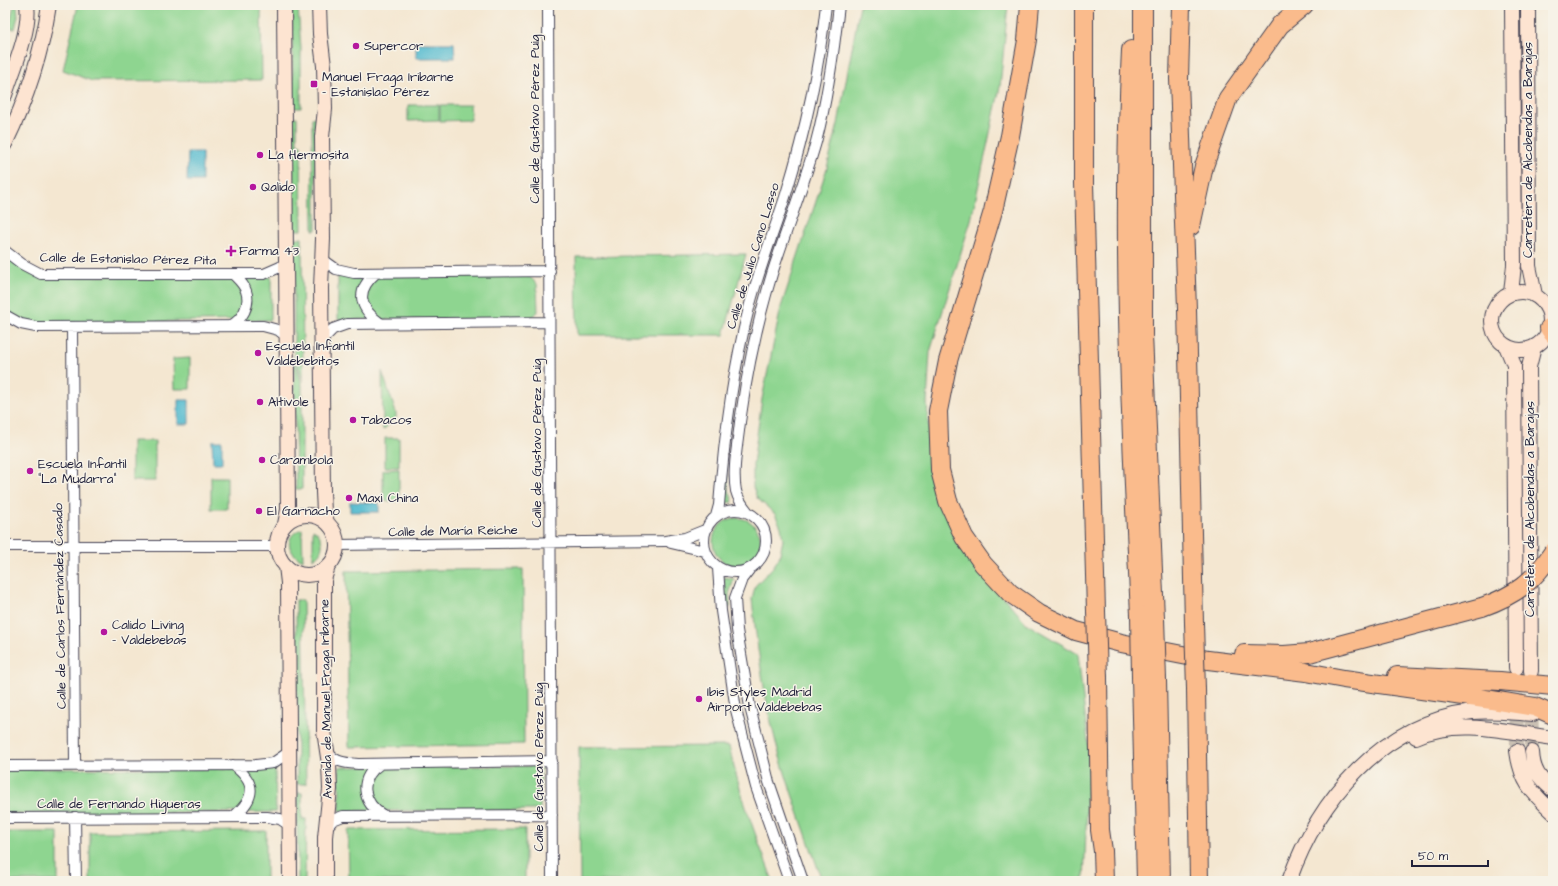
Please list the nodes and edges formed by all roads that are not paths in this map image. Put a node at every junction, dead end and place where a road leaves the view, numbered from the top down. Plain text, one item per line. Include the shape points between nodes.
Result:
1 (27, 5) edge
2 (49, 5) edge
3 (284, 5) edge
4 (319, 5) edge
5 (548, 5) edge
6 (826, 5) edge
7 (839, 5) edge
8 (1025, 5) edge
9 (1030, 5) edge
10 (1084, 5) edge
11 (1134, 5) edge
12 (1143, 5) edge
13 (1181, 5) edge
14 (1304, 5) edge
15 (1512, 5) edge
16 (1528, 5) edge
17 (1019, 84) junction
18 (5, 95) edge
19 (5, 144) edge
20 (5, 251) edge
21 (322, 259) junction
22 (286, 262) junction
23 (550, 271) junction
24 (376, 272) junction
25 (233, 274) junction
26 (1511, 293) junction
27 (1535, 295) junction
28 (1188, 309) junction
29 (5, 315) edge
30 (549, 322) junction
31 (380, 324) junction
32 (72, 326) junction
33 (230, 326) junction
34 (1551, 331) edge
35 (286, 336) junction
36 (321, 341) junction
37 (1506, 346) junction
38 (1534, 347) junction
39 (748, 512) junction
40 (716, 516) junction
41 (327, 522) junction
42 (285, 524) junction
43 (706, 530) junction
44 (665, 541) junction
45 (550, 542) junction
46 (337, 545) junction
47 (5, 546) edge
48 (73, 546) junction
49 (277, 546) junction
50 (705, 551) junction
51 (1553, 552) edge
52 (286, 566) junction
53 (328, 566) junction
54 (718, 568) junction
55 (749, 570) junction
56 (1148, 616) junction
57 (1173, 653) junction
58 (1516, 668) tunnel mouth
59 (1531, 671) tunnel mouth
60 (1306, 672) junction
61 (1149, 679) junction
62 (1553, 686) edge
63 (1553, 715) edge
64 (1553, 738) edge
65 (1517, 751) tunnel mouth
66 (289, 752) junction
67 (1532, 752) tunnel mouth
68 (328, 753) junction
69 (1369, 760) junction
70 (552, 761) junction
71 (380, 764) junction
72 (75, 765) junction
73 (233, 765) junction
74 (5, 766) edge
75 (1553, 790) edge
76 (1553, 812) edge
77 (552, 815) junction
78 (233, 816) junction
79 (384, 816) junction
80 (75, 817) junction
81 (5, 818) edge
82 (289, 825) junction
83 (326, 828) junction
84 (1100, 830) junction
85 (76, 881) edge
86 (290, 881) edge
87 (325, 881) edge
88 (552, 881) edge
89 (789, 881) edge
90 (804, 881) edge
91 (1095, 881) edge
92 (1104, 881) edge
93 (1146, 881) edge
94 (1161, 881) edge
95 (1199, 881) edge
96 (1289, 881) edge

1 - 18 street via 24,36
2 - 19 street via 25,96
3 - 22 street
4 - 21 street via 325,110 322,137
5 - 23 street, Calle de Gustavo Pérez Puig
6 - 40 street, Calle de Julio Cano Lasso via 812,98 804,132 760,269 740,344 726,424
7 - 39 street, Calle de Julio Cano Lasso via 826,101 752,346 735,474 736,491
8 - 17 highway
9 - 17 highway
10 - 84 highway, bridge via 1084,183
11 - 56 highway via 1129,98 1128,233 1133,463
12 - 56 highway via 1143,334
13 - 28 highway via 1179,79
14 - 28 highway via 1280,25 1228,98 1204,166 1192,223
15 - 26 street, Carretera de Alcobendas a Barajas via 1514,265
16 - 27 street, Carretera de Alcobendas a Barajas via 1529,266
17 - 57 highway via 993,211 948,361 938,411 940,470 948,501 964,537 983,564 1010,593 1076,631
20 - 25 street, Calle de Estanislao Pérez Pita via 41,274
21 - 24 street via 343,272
21 - 36 street
22 - 25 street, Calle de Estanislao Pérez Pita via 264,274
22 - 35 street
23 - 24 street
23 - 30 street, Calle de Gustavo Pérez Puig
24 - 31 street via 364,287 363,302 365,310
25 - 33 street, Calle de Estanislao Pérez Pita via 246,291 247,304 241,317
26 - 27 street
26 - 37 street via 1498,303 1492,318 1495,334
27 - 34 street via 1548,309
28 - 95 highway, bridge
29 - 32 street via 29,326
30 - 31 street
30 - 45 street, Calle de Gustavo Pérez Puig
31 - 36 street via 338,326
32 - 33 street
32 - 48 street, Calle de Carlos Fernández Casado
33 - 35 street via 270,327
34 - 38 street
35 - 42 street via 288,510
36 - 41 street via 323,492
37 - 38 street via 1520,350
37 - 58 street, Carretera de Alcobendas a Barajas via 1514,365
38 - 59 street, Carretera de Alcobendas a Barajas via 1529,367
39 - 40 street via 726,511
39 - 55 street via 763,526 767,546 764,556
40 - 43 street
41 - 42 street via 308,515 297,516
41 - 46 street via 332,528
42 - 49 street via 279,534
43 - 44 street, Calle de María Reiche via 685,538
43 - 50 street
44 - 45 street, Calle de María Reiche
44 - 50 street, Calle de María Reiche
45 - 46 street, Calle de María Reiche
45 - 70 street, Calle de Gustavo Pérez Puig
46 - 53 street
47 - 48 street
48 - 49 street
48 - 72 street, Calle de Carlos Fernández Casado
49 - 52 street via 278,554
50 - 54 street via 710,561
51 - 57 highway, bridge via 1543,568 1523,587 1499,601 1309,653
52 - 53 street via 293,571 308,574 322,571
52 - 66 street
53 - 68 street, Avenida de Manuel Fraga Iribarne via 324,576 324,731
54 - 55 street via 738,573
54 - 89 street via 721,611 736,710 756,787
55 - 90 street via 735,598 737,630 750,707 769,782
56 - 61 highway, bridge
57 - 60 highway
60 - 62 highway
60 - 63 highway via 1535,708
61 - 93 highway
61 - 94 highway
63 - 69 street via 1472,712 1443,718 1397,738
64 - 69 street via 1479,728 1445,729 1424,734
65 - 76 street via 1519,768 1525,784
66 - 73 street via 273,763
66 - 82 street
67 - 75 street via 1532,764 1538,777
68 - 71 street via 333,759 345,763
68 - 83 street, Avenida de Manuel Fraga Iribarne via 330,789
69 - 96 street via 1336,793 1321,815
70 - 71 street
70 - 77 street, Calle de Gustavo Pérez Puig
71 - 79 street via 369,773 365,790 371,807
72 - 73 street
72 - 74 street
73 - 78 street via 247,777 250,795 242,809
77 - 79 street
77 - 88 street, Calle de Gustavo Pérez Puig
78 - 80 street, Calle de Fernando Higueras
78 - 82 street, Calle de Fernando Higueras via 273,817
79 - 83 street via 343,816 333,820
80 - 81 street, Calle de Fernando Higueras
80 - 85 street
82 - 86 street
83 - 87 street, Avenida de Manuel Fraga Iribarne
84 - 91 highway
84 - 92 highway

